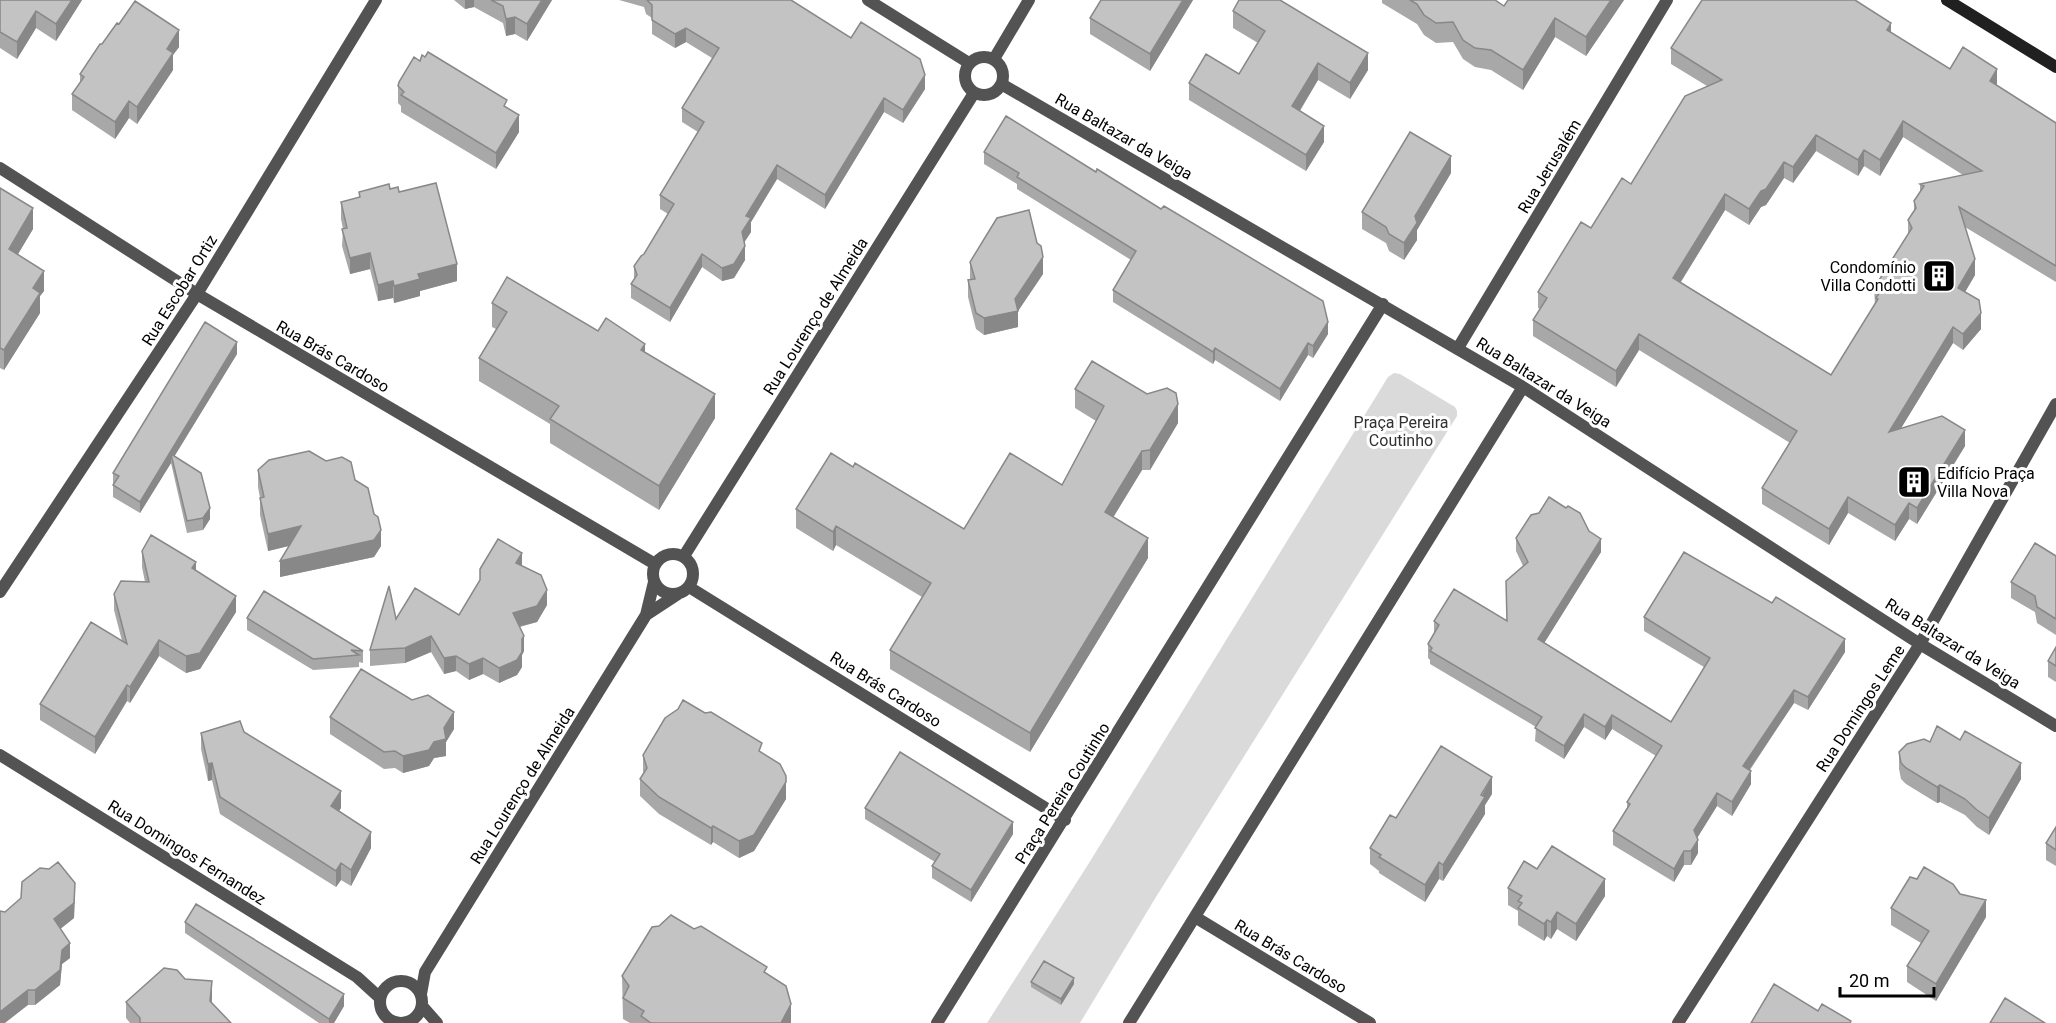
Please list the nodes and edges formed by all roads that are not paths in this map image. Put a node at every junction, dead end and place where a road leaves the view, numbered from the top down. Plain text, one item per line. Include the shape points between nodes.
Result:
1 (376, 0) edge
2 (868, 0) edge
3 (1029, 0) edge
4 (1667, 0) edge
5 (1947, 0) edge
6 (994, 59) junction
7 (969, 63) junction
8 (2056, 67) edge
9 (1003, 85) junction
10 (974, 93) junction
11 (0, 168) edge
12 (197, 294) junction
13 (1383, 304) junction
14 (1458, 348) junction
15 (1523, 387) junction
16 (2056, 404) edge
17 (684, 556) junction
18 (655, 564) junction
19 (654, 582) junction
20 (684, 590) junction
21 (0, 592) edge
22 (646, 615) junction
23 (1920, 644) junction
24 (2056, 726) edge
25 (0, 755) edge
26 (1065, 820) junction
27 (1195, 917) junction
28 (425, 972) junction
29 (405, 981) junction
30 (383, 991) junction
31 (422, 1000) junction
32 (383, 1019) edge
33 (417, 1021) edge
34 (437, 1023) edge
35 (937, 1023) edge
36 (1129, 1023) edge
37 (1370, 1023) edge
38 (1678, 1023) edge

1 - 12 street, Rua Escobar Ortiz
2 - 7 street
3 - 6 street
4 - 14 street, Rua Jerusalém
5 - 8 street
6 - 7 street via 985,56
6 - 9 street via 1001,66
7 - 10 street via 965,74
9 - 10 street via 985,96
9 - 13 street, Rua Baltazar da Veiga
10 - 17 street, Rua Lourenço de Almeida
11 - 12 street, Rua Brás Cardoso
12 - 18 street, Rua Brás Cardoso
12 - 21 street, Rua Escobar Ortiz
13 - 14 street, Rua Baltazar da Veiga
13 - 26 street, Praça Pereira Coutinho
14 - 15 street, Rua Baltazar da Veiga
15 - 23 street, Rua Baltazar da Veiga
15 - 27 street
16 - 23 street, Rua Domingos Leme
17 - 18 street via 662,556
17 - 20 street via 692,565 693,577
18 - 19 street
19 - 20 street via 669,594
19 - 22 street, Rua Lourenço de Almeida
20 - 22 street, Rua Lourenço de Almeida
20 - 26 street, Rua Brás Cardoso
22 - 28 street, Rua Lourenço de Almeida
23 - 24 street, Rua Baltazar da Veiga
23 - 38 street, Rua Domingos Leme
25 - 30 street, Rua Domingos Fernandez
26 - 35 street, Praça Pereira Coutinho
27 - 36 street
27 - 37 street, Rua Brás Cardoso
28 - 29 street
28 - 31 street, Rua Lourenço de Almeida
29 - 30 street via 395,981
29 - 31 street via 415,985
30 - 32 street via 379,1006
31 - 33 street
31 - 34 street
32 - 33 street

